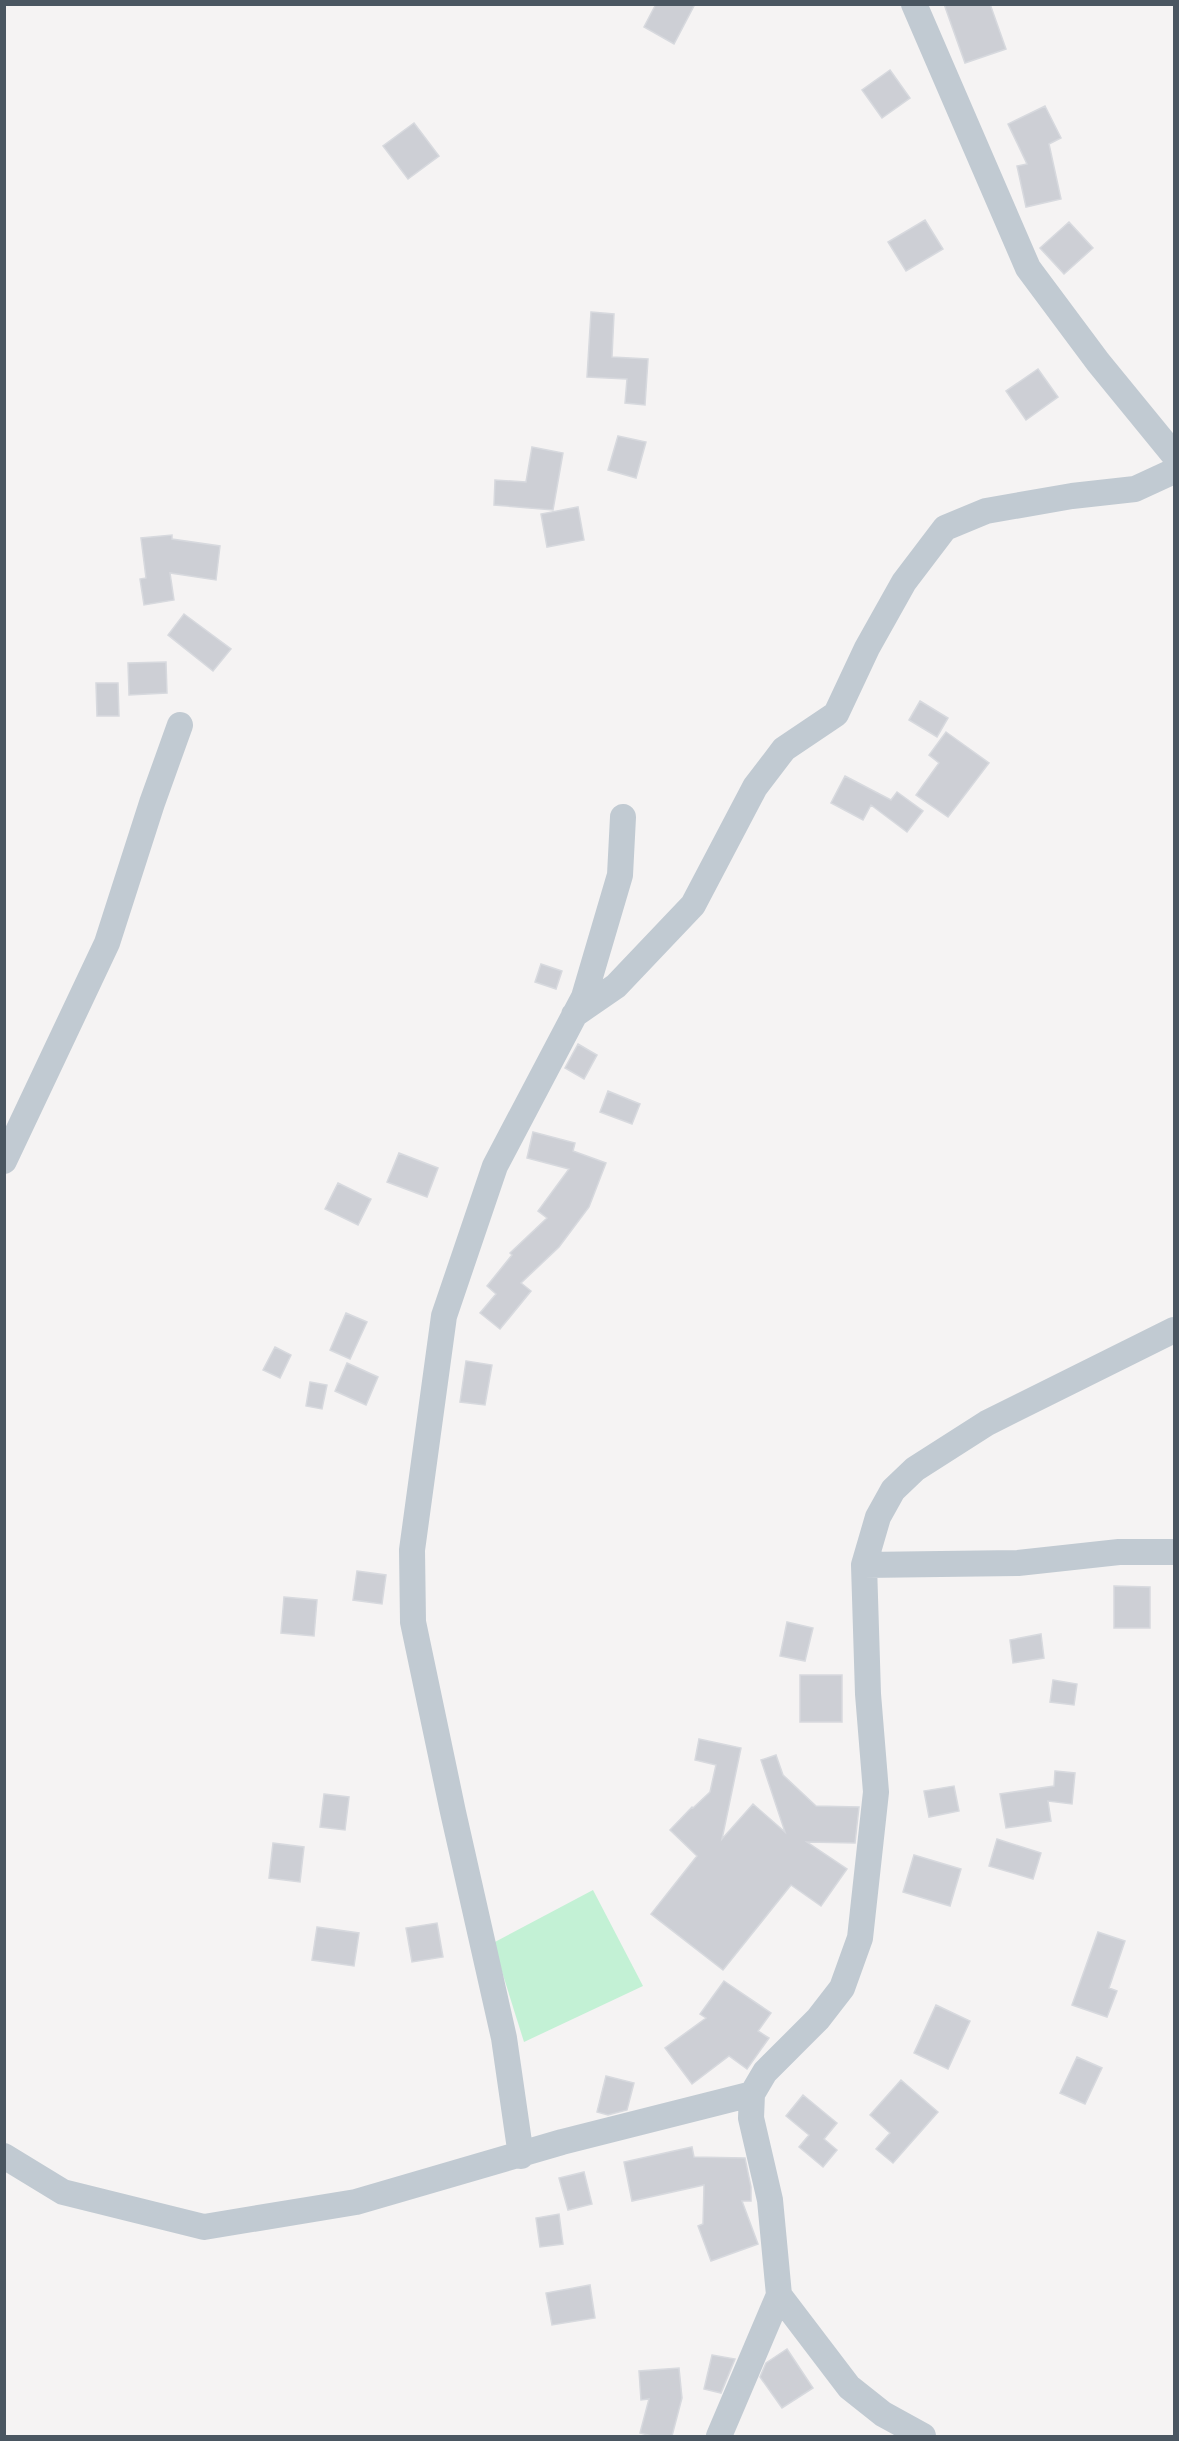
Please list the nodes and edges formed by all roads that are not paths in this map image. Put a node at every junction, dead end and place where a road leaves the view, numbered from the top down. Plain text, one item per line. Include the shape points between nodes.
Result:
1 (914, 4) edge
2 (1174, 455) edge
3 (1174, 471) edge
4 (180, 725) dead end
5 (623, 817) dead end
6 (573, 1016) junction
7 (4, 1161) edge
8 (1174, 1330) edge
9 (1174, 1552) edge
10 (864, 1565) junction
11 (752, 2094) junction
12 (4, 2156) edge
13 (521, 2156) junction
14 (779, 2295) junction
15 (719, 2436) edge
16 (923, 2436) edge

1 - 2 street via 1028,268
3 - 6 street via 1135,489 986,511 945,528 904,582 836,714 784,749 755,787 693,905 615,986
4 - 7 street via 107,944
5 - 6 street via 620,875 584,997
6 - 13 street via 495,1166 444,1316 412,1550 413,1622 504,2038
8 - 10 street via 987,1423 915,1469 893,1490 878,1517
9 - 10 street via 1119,1552 1018,1563
10 - 11 street via 876,1792 860,1938 842,1989 765,2072
11 - 13 street
11 - 14 street via 751,2118 770,2200
12 - 13 street via 63,2192 204,2227 356,2202
14 - 15 street
14 - 16 street via 849,2387 883,2414

